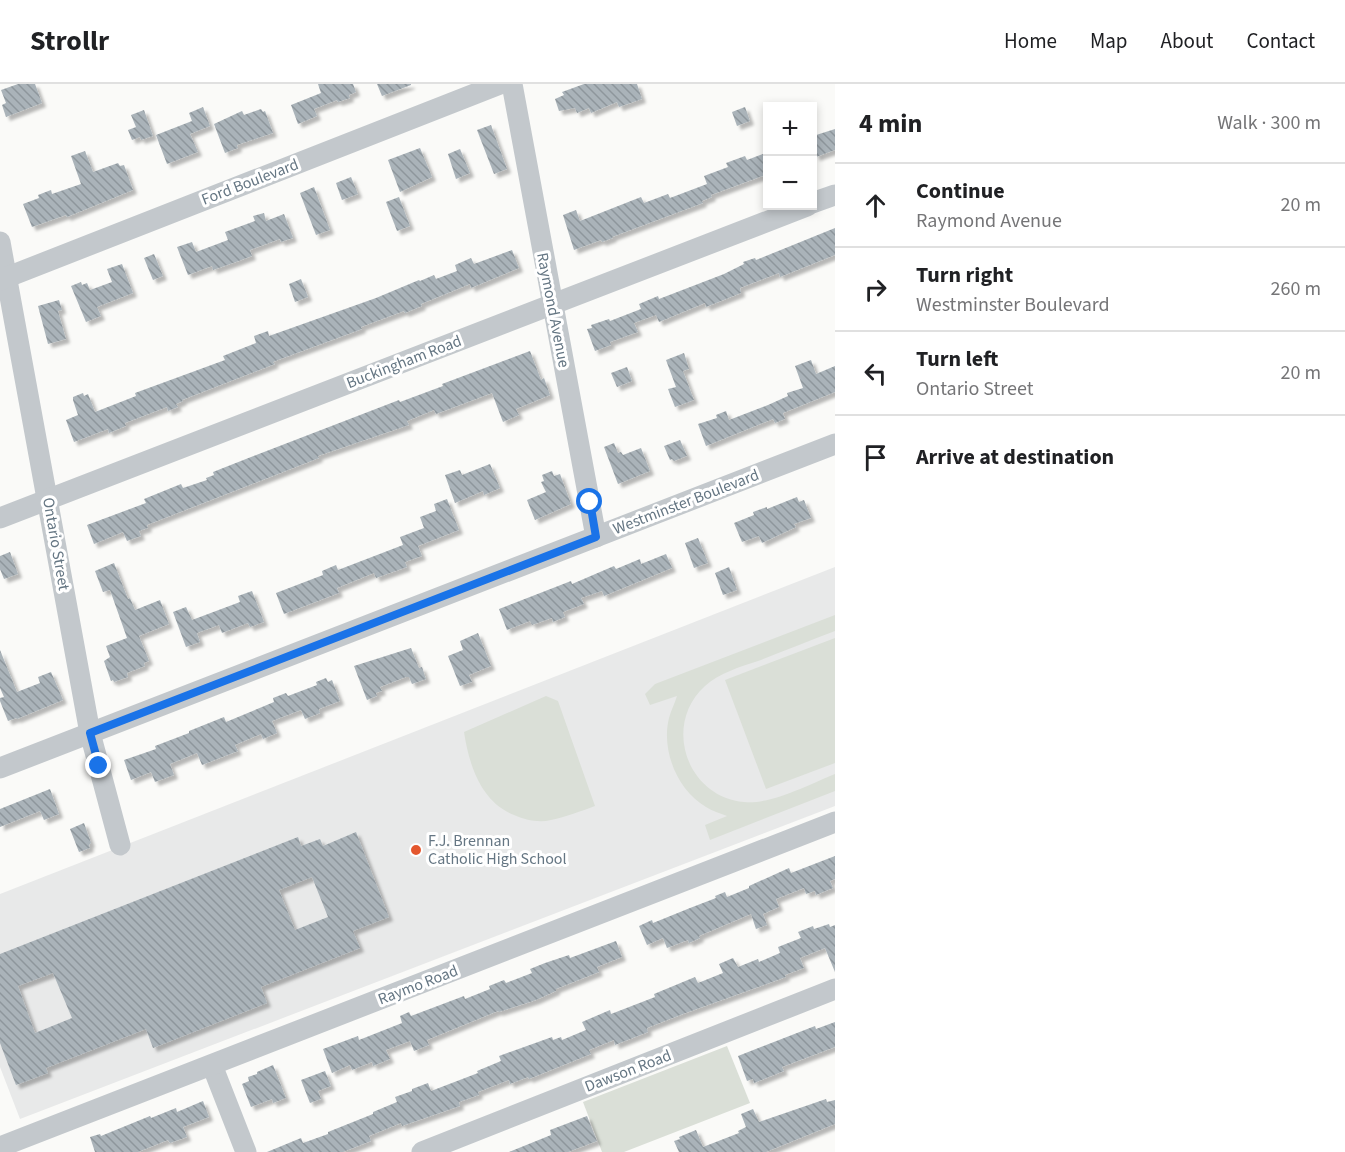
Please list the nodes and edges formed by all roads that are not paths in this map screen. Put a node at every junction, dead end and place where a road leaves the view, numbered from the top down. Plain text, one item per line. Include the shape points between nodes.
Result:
1 (500, 84) edge
2 (512, 84) edge
3 (835, 195) edge
4 (817, 202) edge
5 (797, 210) edge
6 (0, 242) edge
7 (3, 278) edge
8 (552, 304) junction
9 (835, 444) edge
10 (48, 500) junction
11 (0, 518) edge
12 (596, 537) junction
13 (90, 733) junction
14 (0, 768) edge
15 (835, 822) edge
16 (120, 845) dead end
17 (835, 989) edge
18 (212, 1065) junction
19 (0, 1147) edge
20 (246, 1152) edge
21 (422, 1152) edge

1 - 7 street, Ford Boulevard
2 - 8 street, Raymond Avenue
3 - 4 street
5 - 8 street, Buckingham Road
6 - 7 street, Ontario Street
7 - 10 street, Ontario Street
8 - 10 street, Buckingham Road
8 - 12 street, Raymond Avenue
9 - 12 street, Westminster Boulevard
10 - 11 street, Buckingham Road
10 - 13 street, Ontario Street
12 - 13 street, Westminster Boulevard
13 - 14 street, Westminster Boulevard
13 - 16 street, Ontario Street
15 - 18 street, Raymo Road
17 - 21 street, Dawson Road
18 - 19 street, Raymo Road
18 - 20 street

